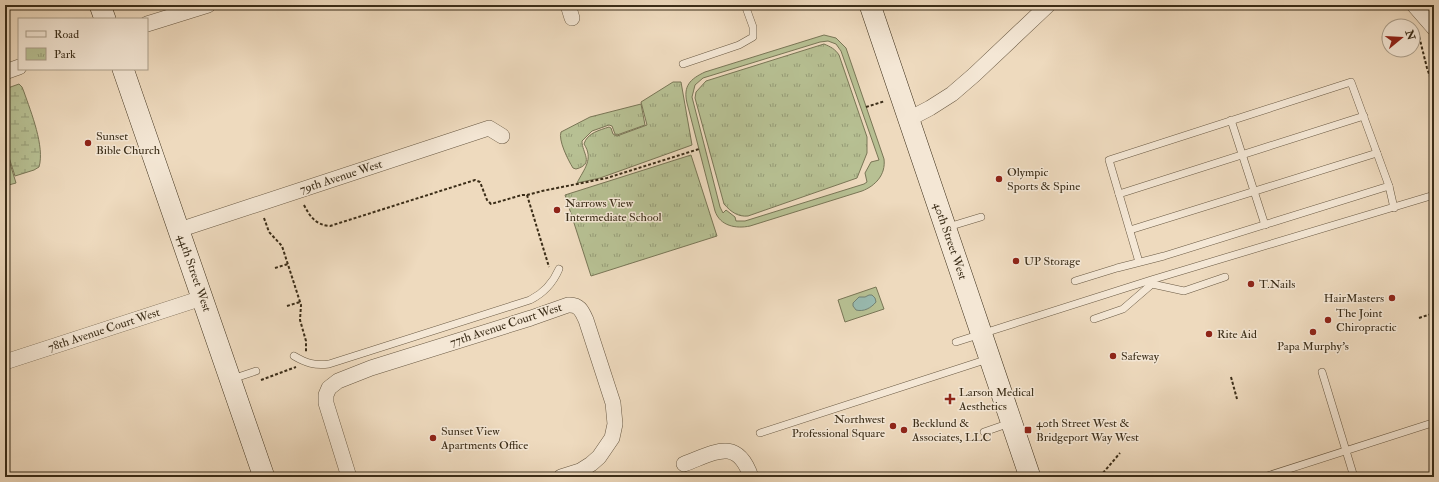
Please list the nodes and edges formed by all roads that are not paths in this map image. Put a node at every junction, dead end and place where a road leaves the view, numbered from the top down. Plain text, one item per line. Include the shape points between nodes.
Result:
1 (100, 5) edge
2 (208, 5) edge
3 (745, 5) edge
4 (870, 5) edge
5 (1048, 5) edge
6 (1418, 11) edge
7 (105, 18) edge
8 (148, 24) edge
9 (1434, 28) edge
10 (683, 64) dead end
11 (18, 67) edge
12 (122, 70) edge
13 (5, 72) edge
14 (1364, 116) junction
15 (909, 119) junction
16 (1231, 120) junction
17 (502, 136) dead end
18 (1377, 153) junction
19 (1242, 155) junction
20 (1389, 186) junction
21 (1254, 191) junction
22 (1119, 194) junction
23 (1434, 195) edge
24 (1394, 208) junction
25 (981, 217) dead end
26 (1265, 225) junction
27 (946, 228) junction
28 (179, 230) junction
29 (1130, 230) junction
30 (1140, 262) junction
31 (559, 269) dead end
32 (1225, 278) dead end
33 (1075, 281) dead end
34 (1152, 282) junction
35 (202, 298) junction
36 (1094, 318) dead end
37 (982, 334) junction
38 (956, 342) dead end
39 (294, 356) dead end
40 (990, 358) junction
41 (5, 362) edge
42 (256, 371) dead end
43 (1322, 372) dead end
44 (230, 379) junction
45 (1012, 422) junction
46 (1429, 424) dead end
47 (984, 432) dead end
48 (760, 433) dead end
49 (1346, 451) junction
50 (684, 464) dead end
51 (264, 477) edge
52 (350, 477) edge
53 (561, 477) edge
54 (751, 477) edge
55 (1030, 477) edge
56 (1264, 477) edge
57 (1354, 477) edge

1 - 7 street
2 - 8 street
3 - 10 lane via 753,27 753,37 739,45
4 - 15 street, 40th Street West
5 - 15 street via 952,94
6 - 9 street
11 - 13 street
12 - 28 street, 44th Street West
14 - 16 lane via 1351,82
14 - 18 lane
14 - 19 lane
15 - 27 street, 40th Street West
16 - 19 lane
16 - 22 lane via 1109,160
17 - 28 street, 79th Avenue West via 489,128
18 - 20 lane
18 - 21 lane
19 - 21 lane
19 - 22 lane
20 - 24 lane
20 - 26 lane
21 - 26 lane
21 - 29 lane
22 - 29 lane
23 - 24 lane
24 - 34 lane
25 - 27 lane
26 - 30 lane
27 - 37 street, 40th Street West
28 - 35 street, 44th Street West
29 - 30 lane
30 - 33 lane
31 - 39 lane via 554,280 534,298 329,364 319,365
32 - 34 lane via 1184,291
34 - 36 lane via 1123,309
34 - 37 lane
35 - 41 street, 78th Avenue Court West
35 - 44 street, 44th Street West
37 - 38 lane
37 - 40 street, 40th Street West
40 - 45 street, 40th Street West
40 - 48 lane
42 - 44 lane
43 - 49 lane
44 - 51 street, 44th Street West
45 - 47 lane
45 - 55 street, 40th Street West
46 - 49 lane
49 - 56 lane
49 - 57 lane
50 - 54 street via 719,451 728,451 742,459
52 - 53 street, 77th Avenue Court West via 326,403 327,392 333,383 371,368 575,304 586,320 611,396 615,424 612,438 592,464

